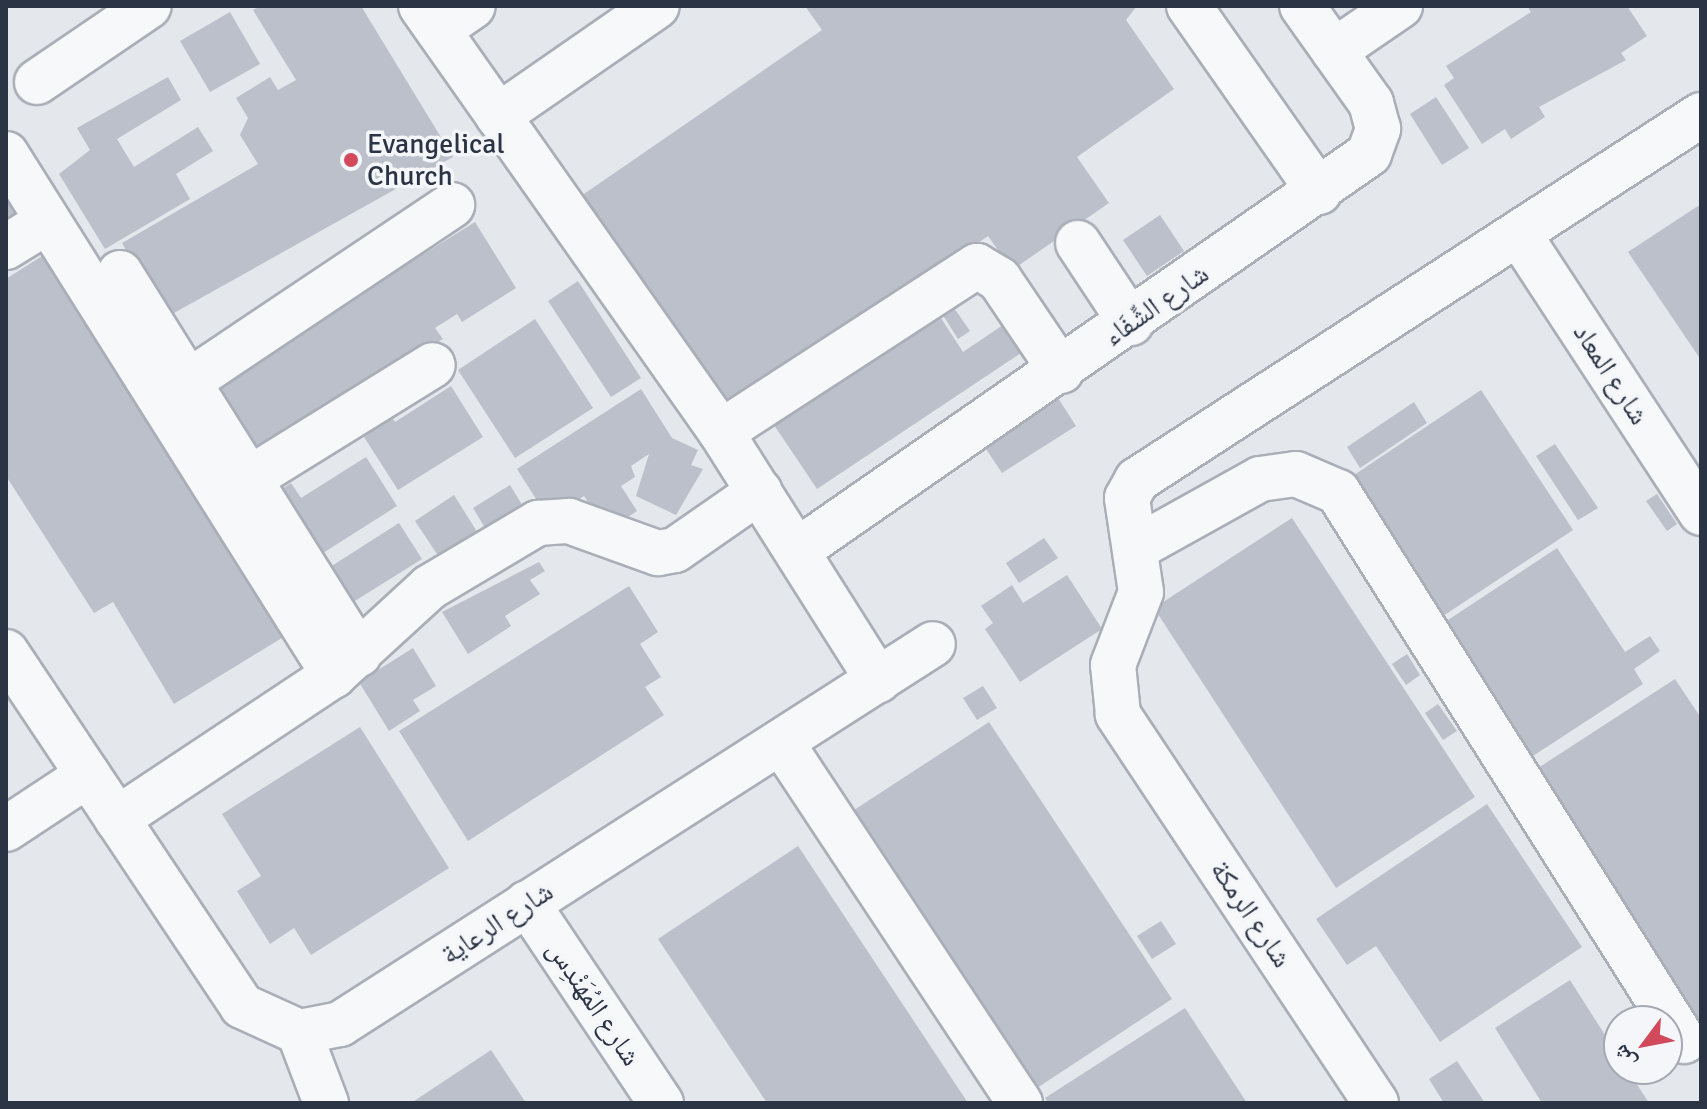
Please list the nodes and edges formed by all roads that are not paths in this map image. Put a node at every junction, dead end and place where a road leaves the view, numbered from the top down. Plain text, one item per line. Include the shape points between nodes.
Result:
1 (149, 6) edge
2 (657, 6) edge
3 (1302, 6) edge
4 (1400, 6) edge
5 (1203, 11) edge
6 (444, 14) edge
7 (1334, 51) junction
8 (37, 82) dead end
9 (1701, 115) edge
10 (498, 116) junction
11 (6, 154) edge
12 (1319, 192) junction
13 (452, 205) dead end
14 (48, 221) junction
15 (1520, 236) junction
16 (1078, 243) dead end
17 (6, 247) edge
18 (120, 273) dead end
19 (1131, 323) junction
20 (433, 365) dead end
21 (1061, 371) junction
22 (188, 382) junction
23 (721, 432) junction
24 (249, 479) junction
25 (760, 491) junction
26 (1701, 513) edge
27 (1136, 548) junction
28 (798, 550) junction
29 (933, 644) dead end
30 (6, 652) edge
31 (346, 664) junction
32 (878, 680) junction
33 (781, 742) junction
34 (88, 775) junction
35 (117, 819) junction
36 (6, 829) edge
37 (527, 903) junction
38 (299, 1032) junction
39 (1684, 1041) dead end
40 (326, 1103) edge
41 (661, 1103) edge
42 (1020, 1103) edge
43 (1376, 1103) edge

1 - 8 street
2 - 10 street
3 - 7 street, شارع الشِّفَاء
4 - 7 street
5 - 12 street
6 - 10 street
7 - 12 street, شارع الشِّفَاء via 1371,103 1378,129 1369,154
9 - 15 street, شارع الرمكة
10 - 23 street
11 - 14 street
12 - 19 street, شارع الشِّفَاء
13 - 22 street
14 - 17 street
14 - 31 street
15 - 26 street, شارع المعاد
15 - 27 street, شارع الرمكة via 1137,480 1126,508
16 - 19 street
18 - 22 street
19 - 21 street, شارع الشِّفَاء
20 - 24 street
21 - 23 street via 999,279 977,266
21 - 28 street, شارع الشِّفَاء
22 - 24 street
23 - 25 street
24 - 31 street
25 - 28 street
25 - 31 street via 675,550 658,553 569,521 538,523 410,601
27 - 39 street via 1260,479 1296,474 1338,492
27 - 43 street, شارع الرمكة via 1137,614 1111,677 1125,725
28 - 32 street
29 - 32 street, شارع الرعاية
30 - 34 street
31 - 35 street
32 - 33 street, شارع الرعاية
33 - 37 street, شارع الرعاية
33 - 42 street
34 - 35 street
34 - 36 street
35 - 38 street via 242,1006
37 - 38 street, شارع الرعاية via 340,1024
37 - 41 street, شارع المُهَنْدِس
38 - 40 street

